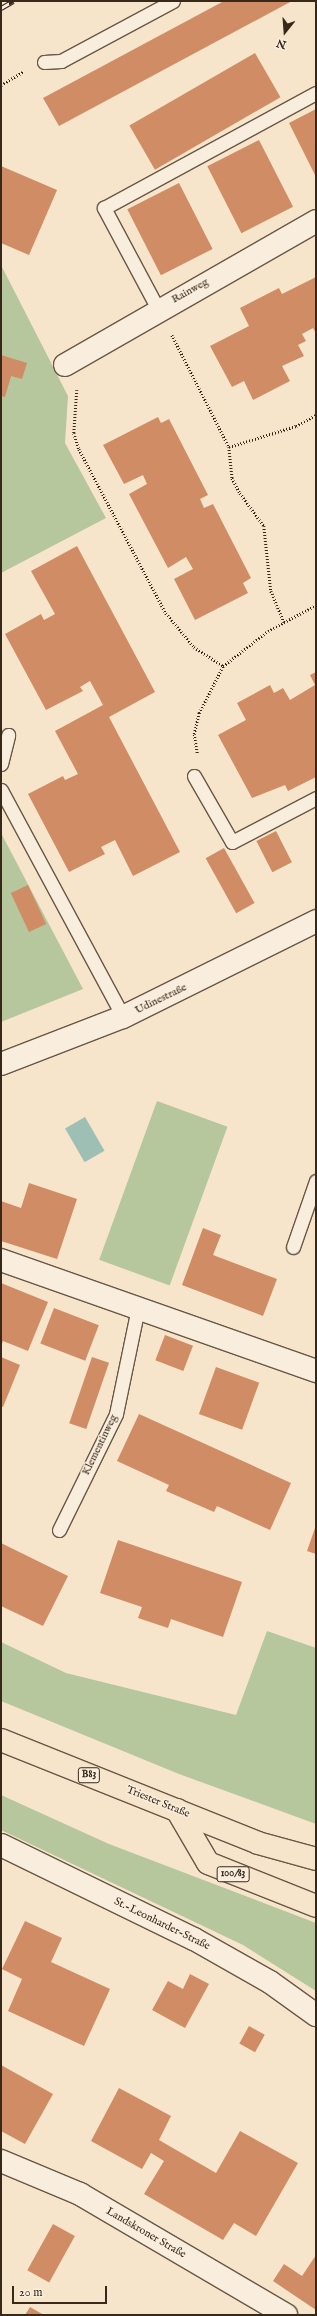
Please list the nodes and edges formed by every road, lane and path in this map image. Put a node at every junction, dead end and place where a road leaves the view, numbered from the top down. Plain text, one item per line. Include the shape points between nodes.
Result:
1 (173, 1) edge
2 (44, 62) dead end
3 (316, 93) edge
4 (316, 221) edge
5 (158, 309) junction
6 (65, 365) joint
7 (316, 415) edge
8 (229, 447) junction
9 (316, 605) edge
10 (284, 622) junction
11 (223, 666) junction
12 (8, 735) dead end
13 (1, 764) edge
14 (194, 776) joint
15 (1, 790) edge
16 (316, 798) edge
17 (316, 921) edge
18 (123, 1017) junction
19 (1, 1064) edge
20 (316, 1181) edge
21 (292, 1247) dead end
22 (1, 1260) edge
23 (138, 1308) junction
24 (316, 1371) edge
25 (59, 1530) dead end
26 (1, 1740) edge
27 (177, 1810) junction
28 (1, 1845) edge
29 (316, 1859) edge
30 (316, 1906) edge
31 (316, 2015) edge
32 (1, 2161) edge
33 (286, 2315) edge

1 - 2 lane via 61,61
3 - 5 lane via 104,208
4 - 5 street, Rainweg
5 - 6 street, Rainweg
5 - 8 path
6 - 11 path via 77,391 74,433 79,449 166,613 194,647
7 - 8 path via 296,426
8 - 10 path via 232,478 264,526 271,591
9 - 10 path
10 - 11 path via 243,648
11 - 14 path via 200,713 194,734 202,764
12 - 13 lane
14 - 16 lane via 232,842
15 - 18 lane
17 - 18 street, Udinestraße
18 - 19 street, Udinestraße
20 - 21 lane
22 - 23 street
23 - 24 street
23 - 25 lane, Klementinweg via 116,1414
26 - 27 main road, Triester Straße / B83
27 - 29 main road, Triester Straße / B83 via 258,1843
27 - 30 main road, 100/83 via 208,1863
28 - 31 street, St.-Leonharder-Straße via 194,1939 270,1982
32 - 33 street, Landskroner Straße via 80,2194

